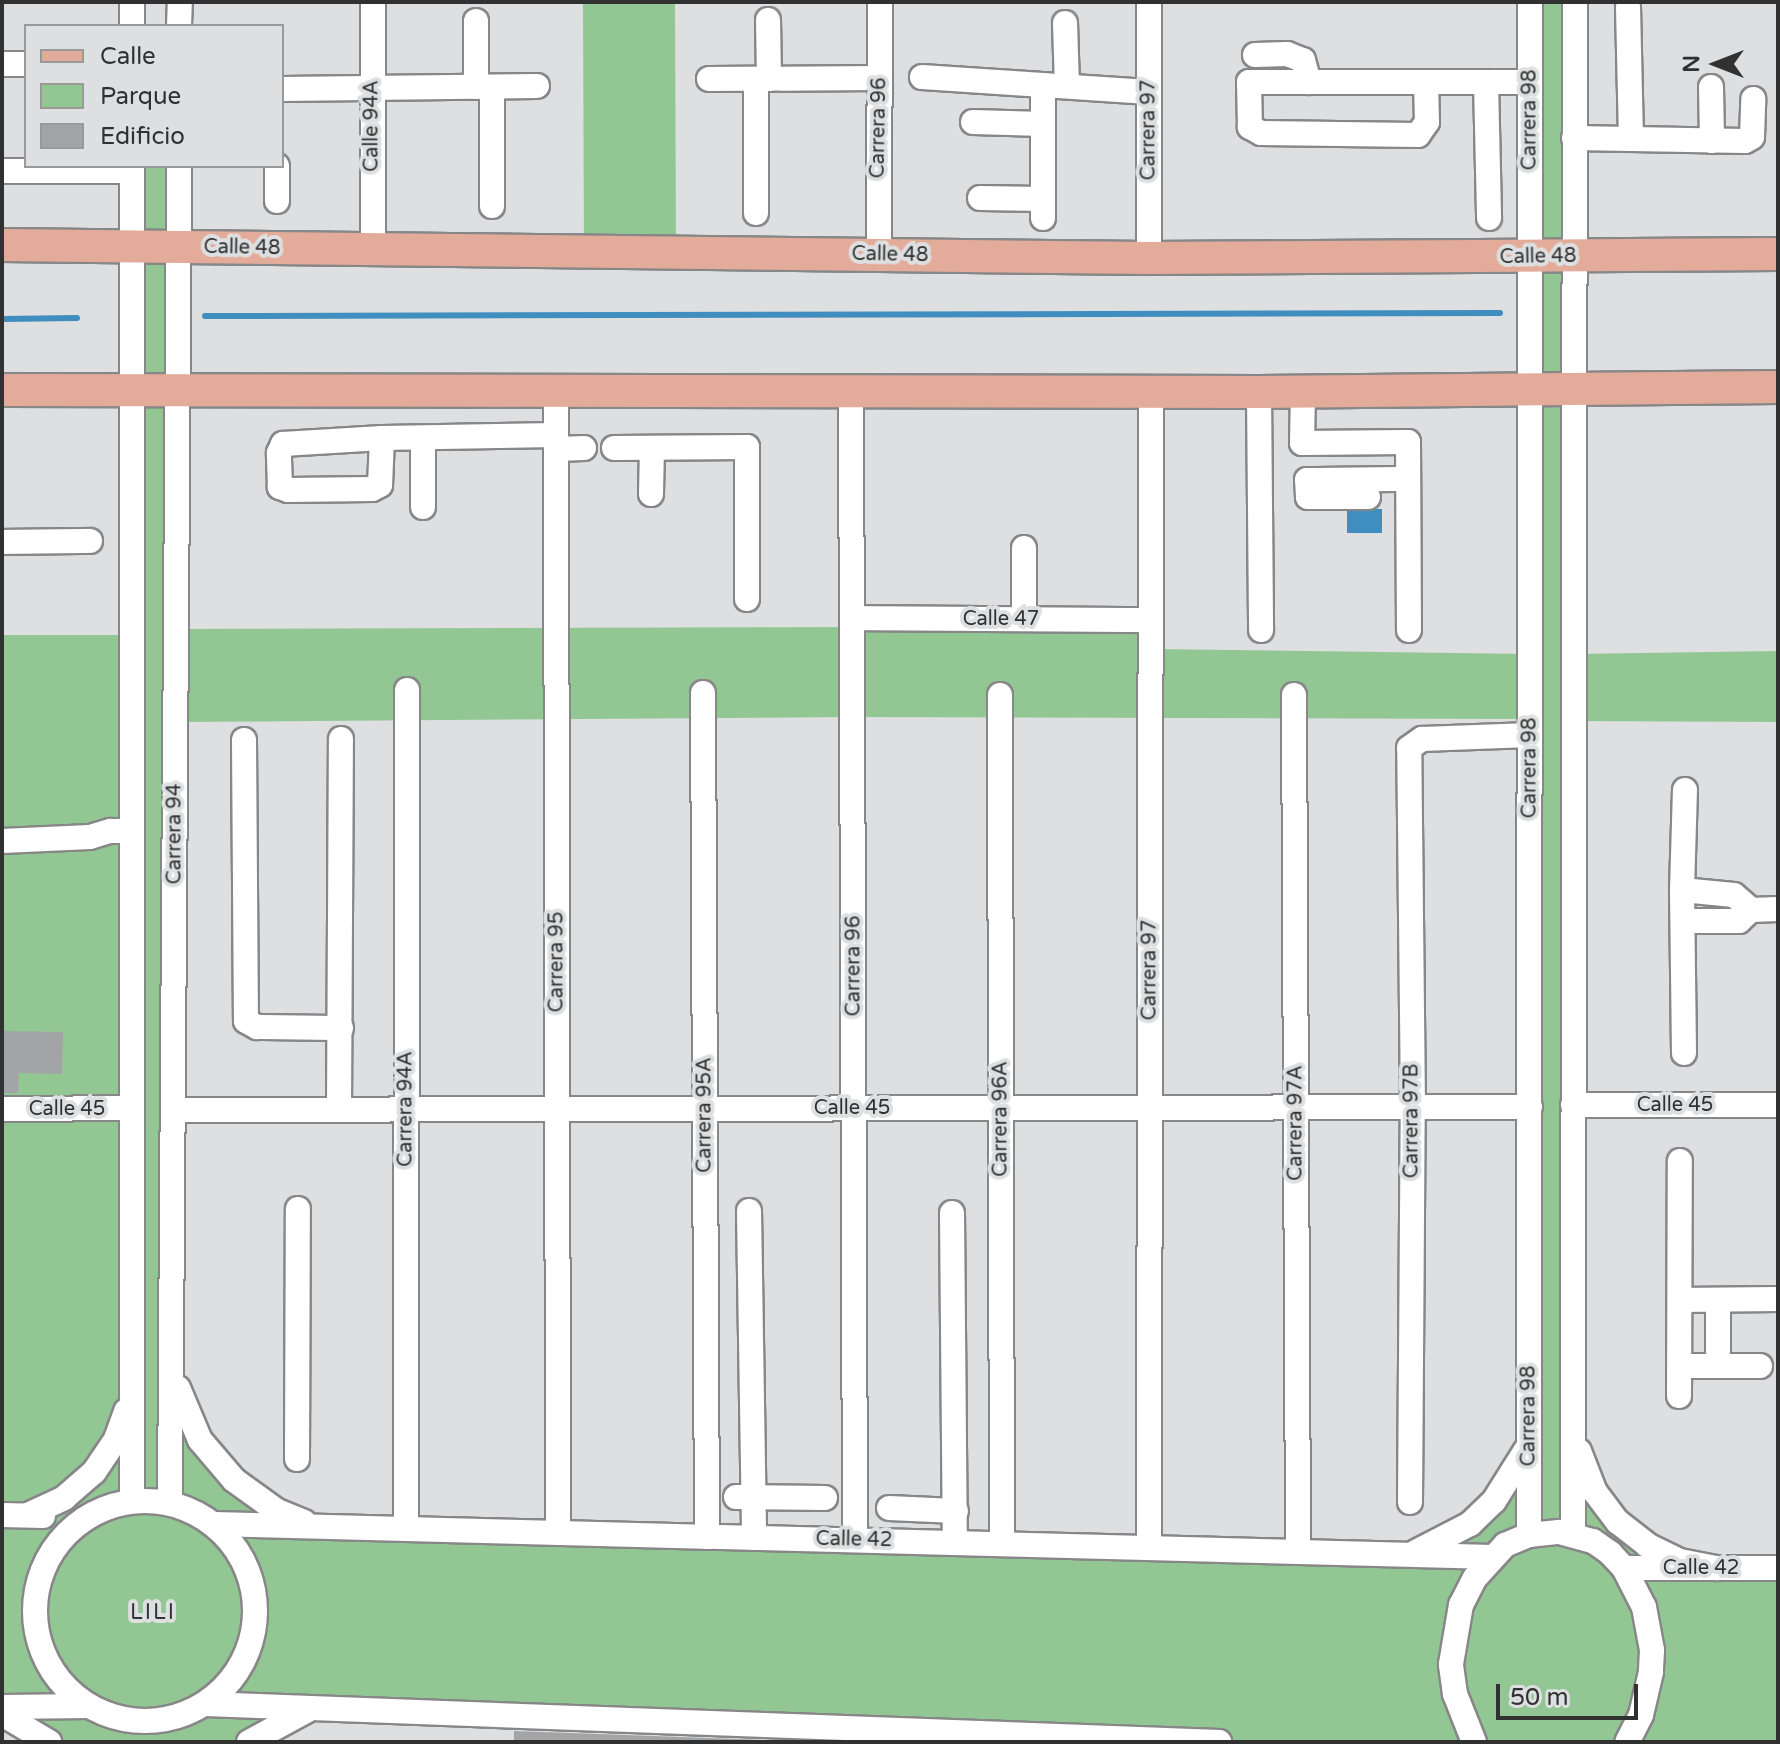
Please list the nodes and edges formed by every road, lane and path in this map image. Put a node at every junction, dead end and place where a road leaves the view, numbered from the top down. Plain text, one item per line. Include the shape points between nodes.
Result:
1 (132, 2) edge
2 (180, 2) edge
3 (373, 2) edge
4 (880, 2) edge
5 (1149, 2) edge
6 (1530, 2) edge
7 (1575, 2) edge
8 (1628, 7) dead end
9 (768, 20) dead end
10 (476, 21) dead end
11 (1065, 23) dead end
12 (132, 24) edge
13 (179, 24) edge
14 (1255, 55) dead end
15 (2, 64) edge
16 (24, 64) edge
17 (922, 77) dead end
18 (880, 78) junction
19 (709, 79) dead end
20 (762, 79) junction
21 (1309, 82) junction
22 (1426, 82) junction
23 (1486, 82) junction
24 (1530, 82) junction
25 (537, 86) dead end
26 (1055, 86) junction
27 (484, 87) junction
28 (1711, 87) dead end
29 (373, 88) junction
30 (284, 89) edge
31 (1149, 92) junction
32 (1753, 99) dead end
33 (973, 122) dead end
34 (1043, 124) junction
35 (1574, 138) junction
36 (1631, 139) junction
37 (1712, 141) junction
38 (132, 168) edge
39 (179, 168) edge
40 (277, 168) edge
41 (2, 171) edge
42 (980, 198) dead end
43 (277, 201) dead end
44 (492, 206) dead end
45 (756, 213) dead end
46 (1489, 218) dead end
47 (132, 244) junction
48 (2, 245) edge
49 (178, 247) junction
50 (373, 249) junction
51 (1778, 254) edge
52 (879, 255) junction
53 (1530, 257) junction
54 (1573, 257) junction
55 (1149, 258) junction
56 (1778, 387) edge
57 (1531, 388) junction
58 (1574, 389) junction
59 (2, 390) edge
60 (132, 390) junction
61 (177, 391) junction
62 (556, 391) junction
63 (851, 391) junction
64 (1303, 391) junction
65 (1151, 392) junction
66 (1259, 392) junction
67 (423, 438) junction
68 (556, 442) junction
69 (584, 448) dead end
70 (614, 448) dead end
71 (652, 448) junction
72 (1408, 479) junction
73 (398, 491) dead end
74 (651, 494) dead end
75 (1368, 497) dead end
76 (423, 507) dead end
77 (90, 541) dead end
78 (2, 542) edge
79 (1024, 548) dead end
80 (747, 599) dead end
81 (853, 618) junction
82 (1024, 619) junction
83 (1150, 620) junction
84 (1261, 630) dead end
85 (1409, 630) dead end
86 (407, 690) dead end
87 (703, 693) dead end
88 (1000, 695) dead end
89 (1294, 695) dead end
90 (1530, 735) junction
91 (341, 739) dead end
92 (244, 740) dead end
93 (1685, 790) dead end
94 (132, 831) junction
95 (2, 841) edge
96 (1682, 890) junction
97 (1778, 909) edge
98 (1751, 910) junction
99 (1696, 921) dead end
100 (341, 1028) junction
101 (1684, 1053) dead end
102 (1573, 1105) junction
103 (1778, 1105) edge
104 (1296, 1107) junction
105 (1413, 1107) junction
106 (1530, 1107) junction
107 (131, 1108) junction
108 (705, 1108) junction
109 (854, 1108) junction
110 (1001, 1108) junction
111 (1150, 1108) junction
112 (2, 1109) edge
113 (339, 1109) junction
114 (406, 1109) junction
115 (558, 1109) junction
116 (174, 1110) junction
117 (1680, 1161) dead end
118 (298, 1209) dead end
119 (749, 1211) dead end
120 (952, 1213) dead end
121 (1778, 1299) edge
122 (1680, 1300) junction
123 (1718, 1301) junction
124 (1718, 1351) dead end
125 (173, 1366) junction
126 (1680, 1366) junction
127 (1760, 1366) dead end
128 (131, 1381) junction
129 (1679, 1396) dead end
130 (1573, 1421) junction
131 (1529, 1444) junction
132 (297, 1459) dead end
133 (745, 1497) junction
134 (825, 1498) dead end
135 (132, 1501) junction
136 (170, 1502) junction
137 (1410, 1502) dead end
138 (889, 1508) dead end
139 (956, 1511) junction
140 (2, 1515) edge
141 (28, 1515) junction
142 (85, 1518) junction
143 (214, 1524) junction
144 (326, 1527) junction
145 (406, 1529) junction
146 (558, 1533) junction
147 (1573, 1534) junction
148 (1529, 1535) junction
149 (707, 1537) junction
150 (754, 1538) junction
151 (855, 1540) junction
152 (955, 1543) junction
153 (1002, 1544) junction
154 (1149, 1548) junction
155 (1298, 1552) junction
156 (1410, 1555) junction
157 (1493, 1557) junction
158 (1624, 1568) junction
159 (1717, 1568) junction
160 (1778, 1568) edge
161 (205, 1704) junction
162 (89, 1706) junction
163 (2, 1707) edge
164 (310, 1710) junction
165 (2, 1714) edge
166 (126, 1731) edge
167 (169, 1731) edge
168 (852, 1735) edge
169 (49, 1742) edge
170 (249, 1742) edge
171 (1219, 1742) edge
172 (1474, 1742) edge
173 (1627, 1742) edge

1 - 12 street
2 - 13 street
3 - 29 street, Calle 94A
4 - 18 street, Carrera 96
5 - 31 street, Carrera 97
6 - 24 street, Carrera 98
7 - 35 street
8 - 36 street
9 - 20 street
10 - 27 street
11 - 26 street
14 - 21 street via 1287,54 1303,60
15 - 16 street
17 - 26 street
18 - 20 street
18 - 52 street, Carrera 96
19 - 20 street
20 - 45 street
21 - 22 street
21 - 22 street via 1249,82 1250,127 1261,133 1418,135 1427,122
22 - 23 street
23 - 24 street
23 - 46 street
24 - 53 street, Carrera 98
25 - 27 street
26 - 31 street
26 - 34 street
27 - 29 street
27 - 44 street
28 - 37 street
29 - 30 street
29 - 50 street, Calle 94A
31 - 55 street, Carrera 97
32 - 37 street via 1752,137
33 - 34 street
34 - 42 street via 1043,208
35 - 36 street
35 - 54 street
36 - 37 street
38 - 41 street
38 - 47 street
39 - 49 street, Carrera 94
40 - 43 street
47 - 48 main road, Calle 48
47 - 49 main road, Calle 48
47 - 60 street
49 - 50 main road, Calle 48
49 - 61 street, Carrera 94
50 - 52 main road, Calle 48
51 - 54 main road, Calle 48
52 - 55 main road, Calle 48
53 - 54 main road, Calle 48
53 - 55 main road, Calle 48
53 - 57 street, Carrera 98
54 - 58 street
56 - 58 main road
57 - 58 main road
57 - 64 main road
57 - 90 street, Carrera 98
58 - 102 street
59 - 60 main road
60 - 61 main road
60 - 94 street
61 - 62 main road
61 - 116 street, Carrera 94
62 - 63 main road
62 - 68 street, Carrera 95
63 - 65 main road
63 - 81 street, Carrera 96
64 - 66 main road
64 - 72 street via 1302,443 1408,442
65 - 66 main road
65 - 83 street, Carrera 97
66 - 84 street
67 - 68 street
67 - 73 street via 390,438
67 - 76 street
68 - 69 street
68 - 115 street, Carrera 95
70 - 71 street
71 - 74 street
71 - 80 street via 747,447
72 - 75 street via 1307,480 1308,497
72 - 85 street
77 - 78 street
79 - 82 street
81 - 82 street, Calle 47
81 - 109 street, Carrera 96
82 - 83 street, Calle 47
83 - 111 street, Carrera 97
86 - 114 street, Carrera 94A
87 - 108 street, Carrera 95A
88 - 110 street, Carrera 96A
89 - 104 street, Carrera 97A
90 - 105 street, Carrera 97B via 1413,742 1409,748
90 - 106 street, Carrera 98
91 - 100 street
92 - 100 street via 246,1021 257,1027
93 - 96 street
94 - 95 street
94 - 107 street
96 - 98 street via 1734,895
96 - 101 street
97 - 98 street
98 - 99 street via 1739,921
100 - 113 street
102 - 103 street, Calle 45
102 - 130 street
104 - 105 street, Calle 45
104 - 111 street, Calle 45
104 - 155 street, Carrera 97A
105 - 106 street, Calle 45
105 - 137 street, Carrera 97B
106 - 131 street, Carrera 98
107 - 112 street, Calle 45
107 - 128 street
108 - 109 street, Calle 45
108 - 115 street, Calle 45
108 - 149 street, Carrera 95A
109 - 110 street, Calle 45
109 - 151 street, Carrera 96
110 - 111 street, Calle 45
110 - 153 street, Carrera 96A
111 - 154 street, Carrera 97
113 - 114 street, Calle 45
113 - 116 street, Calle 45
114 - 115 street, Calle 45
114 - 145 street, Carrera 94A
115 - 146 street, Carrera 95
116 - 125 street, Carrera 94
117 - 122 street
118 - 132 street
119 - 133 street
120 - 139 street
121 - 123 street
122 - 123 street
122 - 126 street
123 - 124 street
125 - 136 street, Carrera 94
125 - 144 street via 200,1440 234,1480 277,1511
126 - 127 street
126 - 129 street
128 - 135 street
128 - 141 street via 124,1420 94,1472 64,1498
130 - 147 street
130 - 159 street via 1595,1492 1618,1522 1647,1545 1680,1561
131 - 148 street, Carrera 98
131 - 156 street via 1514,1474 1470,1524
133 - 134 street
133 - 150 street
135 - 136 street
135 - 142 street
136 - 143 street
138 - 139 street
139 - 152 street
140 - 141 street
141 - 142 street
142 - 162 street via 48,1559 35,1613 50,1667
143 - 144 street, Calle 42
143 - 161 street via 246,1565 255,1617 241,1667
144 - 145 street, Calle 42
145 - 146 street, Calle 42
146 - 149 street, Calle 42
147 - 148 street
147 - 158 street via 1593,1541
148 - 157 street
149 - 150 street, Calle 42
150 - 151 street, Calle 42
151 - 152 street, Calle 42
152 - 153 street, Calle 42
153 - 154 street, Calle 42
154 - 155 street, Calle 42
155 - 156 street, Calle 42
156 - 157 street, Calle 42
157 - 172 street via 1475,1578 1453,1634 1455,1694
158 - 159 street, Calle 42
158 - 173 street via 1644,1607 1652,1650 1647,1694
159 - 160 street, Calle 42
161 - 164 street
161 - 167 street
162 - 163 street
162 - 166 street
164 - 168 street
164 - 170 street
165 - 169 street
166 - 167 street
168 - 171 street

